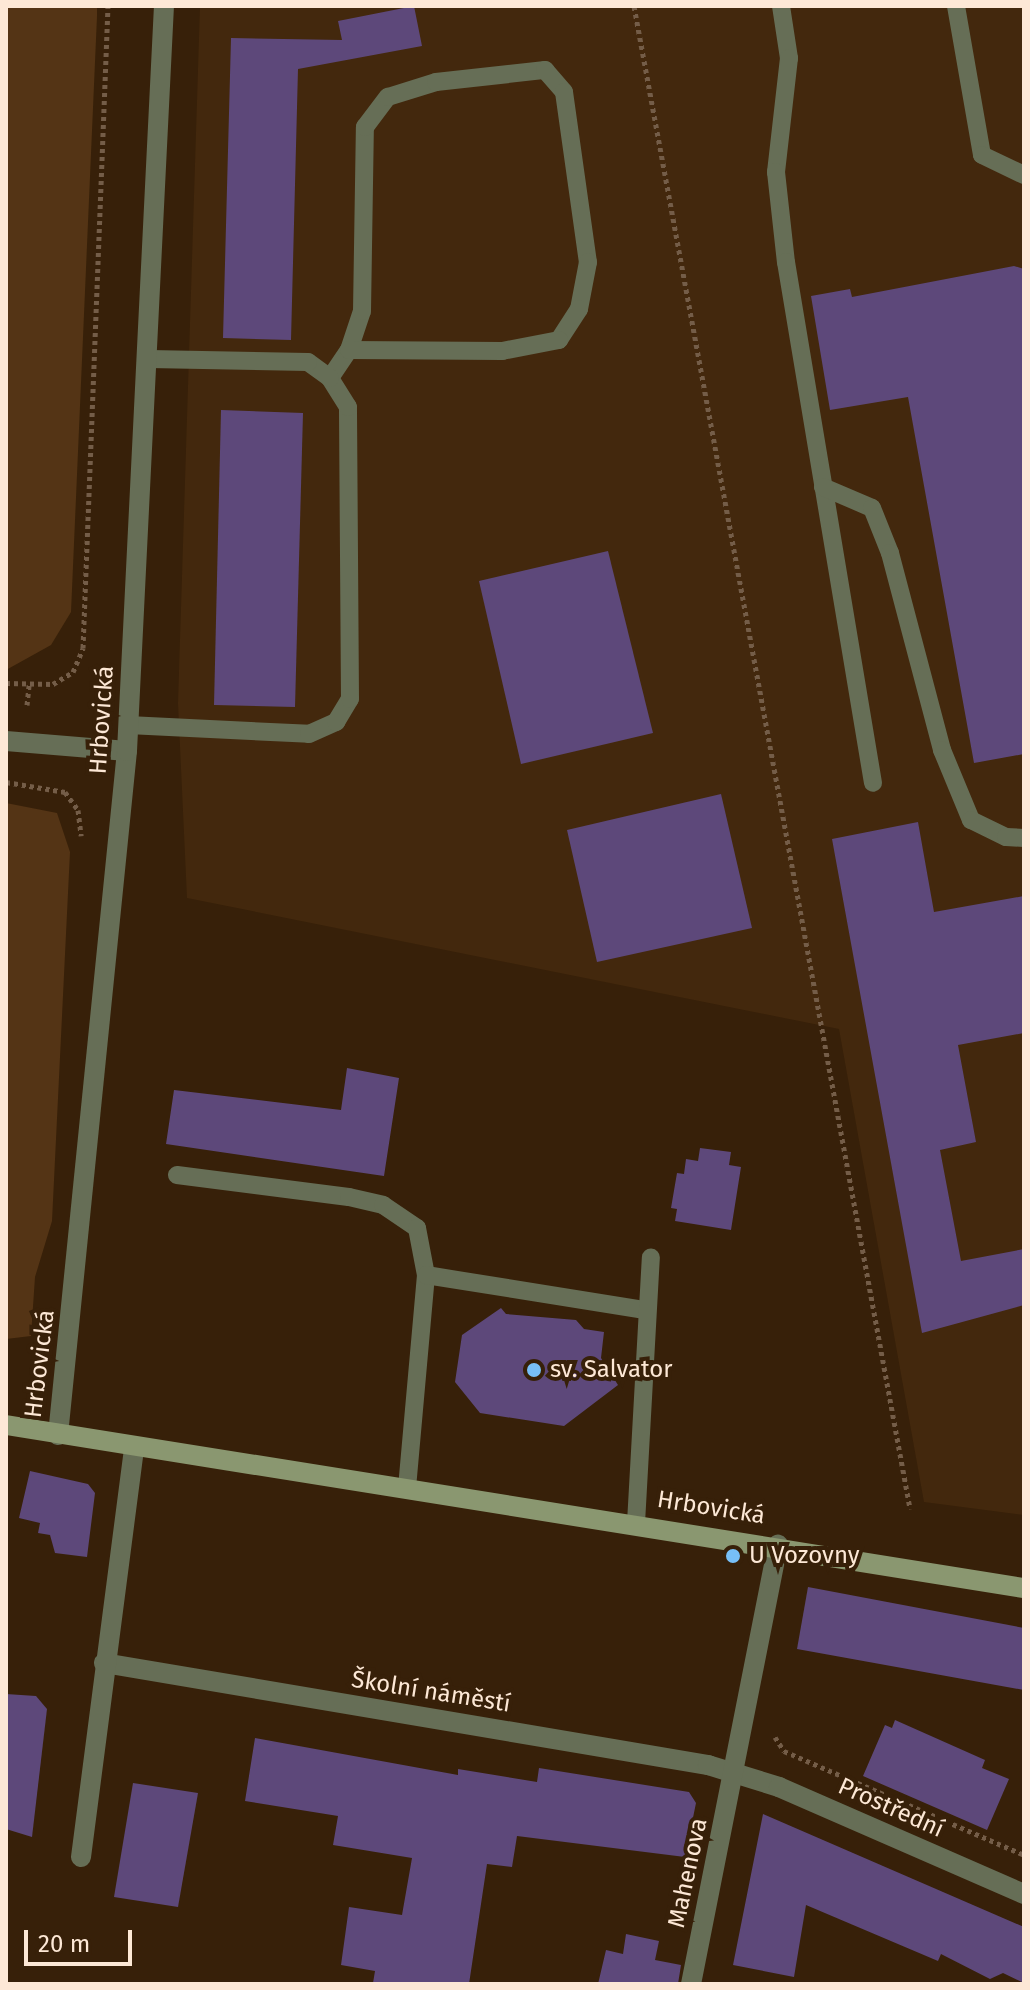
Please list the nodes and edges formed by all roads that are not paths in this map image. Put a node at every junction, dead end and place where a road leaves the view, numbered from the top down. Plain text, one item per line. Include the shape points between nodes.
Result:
1 (164, 6) edge
2 (781, 6) edge
3 (956, 6) edge
4 (1024, 175) edge
5 (349, 350) junction
6 (149, 359) junction
7 (330, 378) junction
8 (823, 487) junction
9 (128, 725) junction
10 (6, 741) edge
11 (127, 751) junction
12 (873, 783) dead end
13 (1024, 838) edge
14 (177, 1175) dead end
15 (651, 1257) dead end
16 (426, 1275) junction
17 (645, 1310) junction
18 (6, 1425) edge
19 (58, 1435) junction
20 (134, 1447) junction
21 (407, 1489) junction
22 (636, 1523) junction
23 (778, 1545) junction
24 (1024, 1588) edge
25 (104, 1663) junction
26 (736, 1772) junction
27 (81, 1857) dead end
28 (1024, 1894) edge
29 (691, 1984) edge

1 - 6 street, Hrbovická
2 - 8 lane via 789,58 776,172
3 - 4 lane via 982,155
5 - 5 lane via 362,311 367,259 365,127 388,97 400,93 436,82 545,70 564,92 588,262 579,309 559,340 502,351
5 - 7 lane
6 - 7 lane via 308,362
6 - 9 street, Hrbovická
7 - 9 lane via 348,407 350,699 336,722 309,734
8 - 12 lane
8 - 13 lane via 872,508 890,553 942,750 971,820 1006,837
9 - 11 street, Hrbovická
10 - 11 street
11 - 19 street, Hrbovická
14 - 16 lane via 383,1205 417,1228
15 - 17 lane
16 - 17 lane
16 - 21 lane
17 - 22 lane
18 - 19 main road, Hrbovická
19 - 20 main road, Hrbovická
20 - 21 main road, Hrbovická
20 - 25 street
21 - 22 main road, Hrbovická
22 - 23 main road, Hrbovická
23 - 24 main road, Hrbovická
23 - 26 street
25 - 26 street, Školní náměstí
25 - 27 street
26 - 28 street, Prostřední
26 - 29 street, Mahenova

